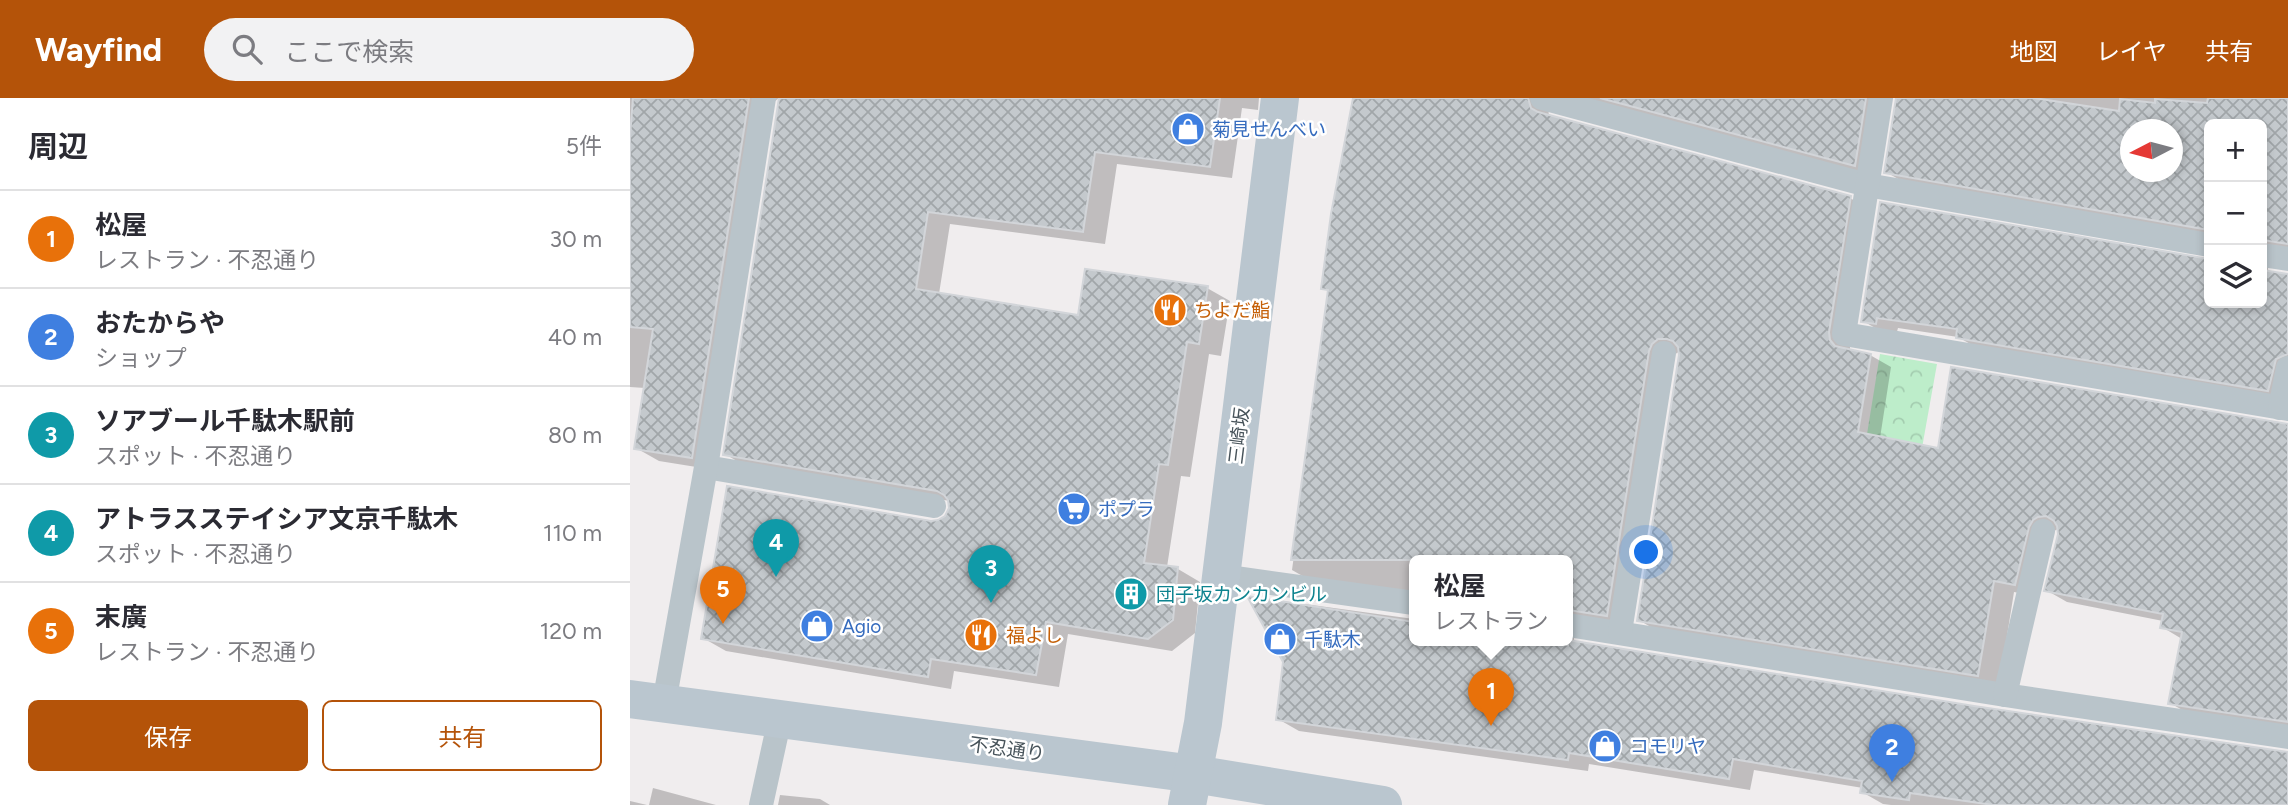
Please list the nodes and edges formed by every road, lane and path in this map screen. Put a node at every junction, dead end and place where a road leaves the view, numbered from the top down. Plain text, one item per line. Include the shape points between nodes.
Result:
1 (764, 98) edge
2 (1280, 98) edge
3 (1542, 98) edge
4 (1881, 98) edge
5 (1867, 185) junction
6 (2204, 245) edge
7 (2267, 256) edge
8 (2288, 259) edge
9 (1664, 353) dead end
10 (2288, 368) edge
11 (2284, 408) edge
12 (706, 467) junction
13 (934, 506) dead end
14 (2043, 531) dead end
15 (1221, 576) junction
16 (1409, 602) edge
17 (1573, 626) edge
18 (1620, 632) junction
19 (2005, 695) junction
20 (647, 701) edge
21 (780, 718) junction
22 (2288, 737) edge
23 (1190, 790) edge
24 (761, 805) edge
25 (1383, 805) edge

1 - 12 lane
2 - 15 main road, 三崎坂
3 - 5 lane
4 - 5 lane
5 - 6 lane
5 - 11 lane via 1844,334
7 - 8 lane
9 - 18 lane
10 - 11 lane
12 - 13 lane
12 - 20 lane
14 - 19 lane
15 - 16 lane
15 - 23 main road, 三崎坂
17 - 18 lane
18 - 19 lane
19 - 22 lane
20 - 21 main road, 不忍通り
21 - 23 main road, 不忍通り
21 - 24 lane
23 - 25 main road, 不忍通り

